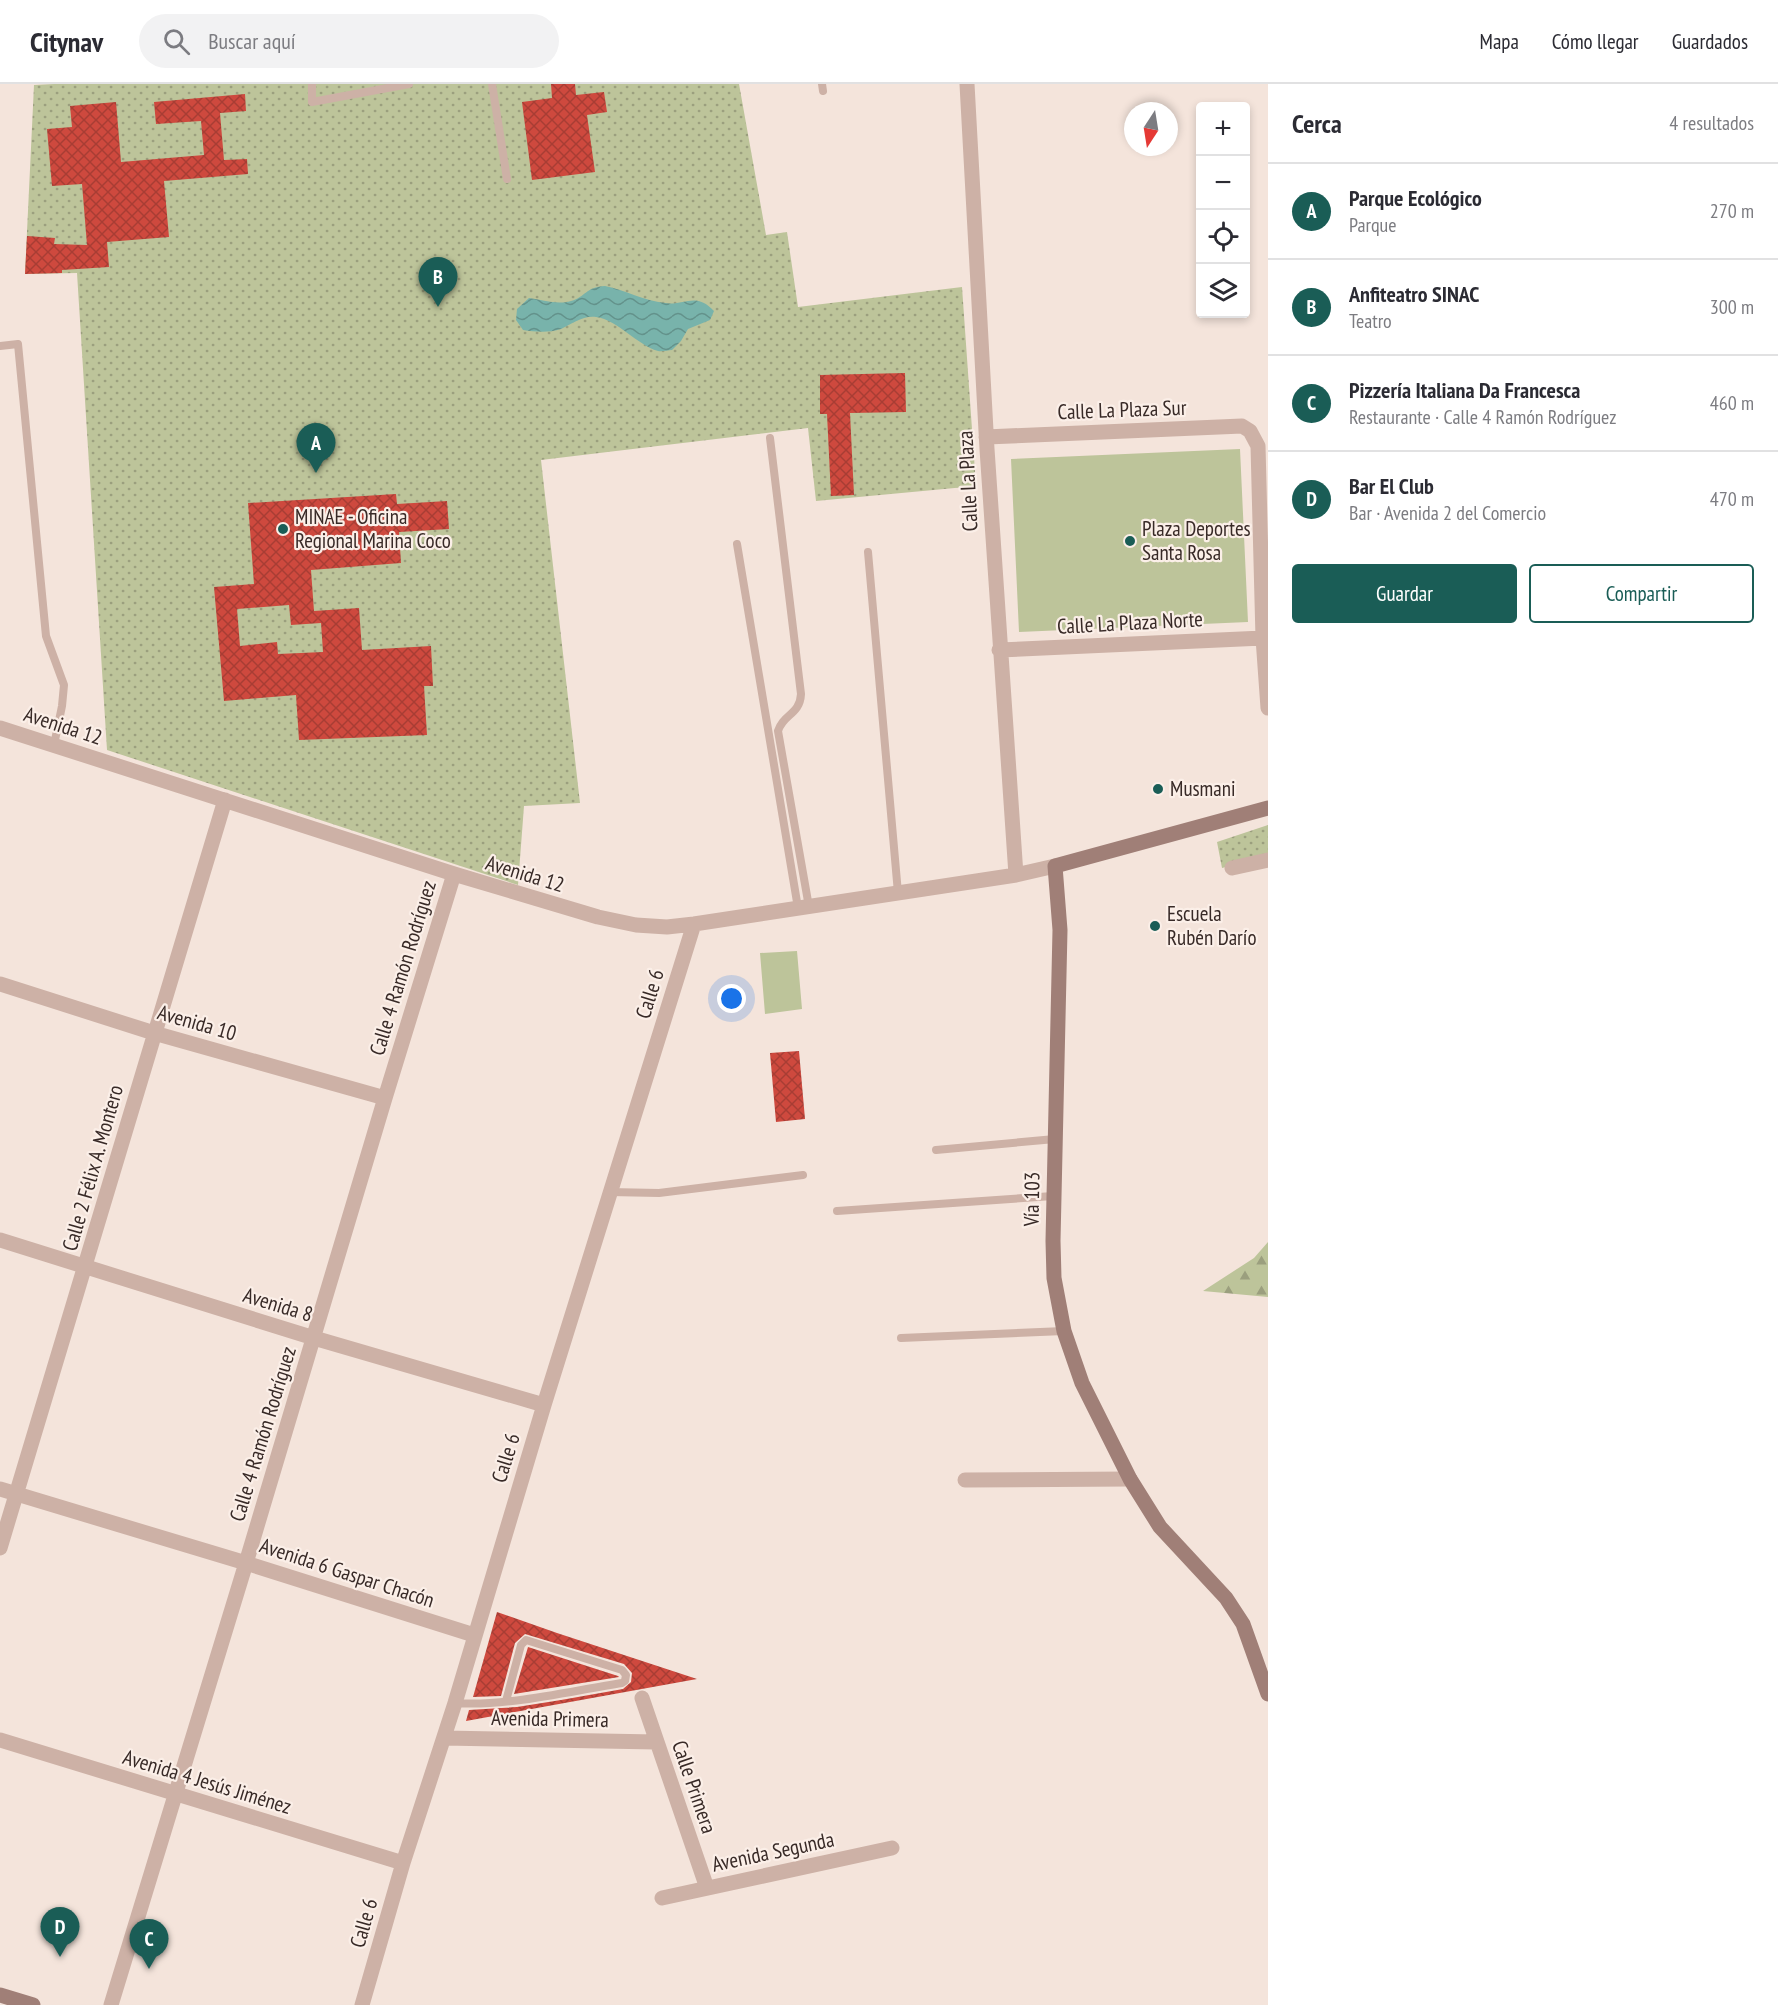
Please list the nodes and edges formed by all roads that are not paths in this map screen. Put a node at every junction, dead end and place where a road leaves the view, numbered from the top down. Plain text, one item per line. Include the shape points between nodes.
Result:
1 (312, 84) edge
2 (409, 84) edge
3 (492, 84) edge
4 (967, 84) edge
5 (507, 179) dead end
6 (0, 346) edge
7 (986, 437) junction
8 (770, 438) dead end
9 (737, 544) dead end
10 (868, 552) dead end
11 (1263, 638) junction
12 (999, 650) junction
13 (1268, 708) edge
14 (1, 730) edge
15 (54, 746) junction
16 (225, 800) junction
17 (1268, 808) edge
18 (1268, 860) edge
19 (1055, 866) junction
20 (1232, 868) dead end
21 (454, 874) junction
22 (1016, 875) junction
23 (898, 893) junction
24 (803, 907) junction
25 (694, 924) junction
26 (0, 984) edge
27 (154, 1033) junction
28 (385, 1098) junction
29 (1055, 1139) junction
30 (936, 1150) dead end
31 (803, 1175) dead end
32 (609, 1192) junction
33 (1053, 1196) junction
34 (837, 1211) dead end
35 (0, 1240) edge
36 (86, 1267) junction
37 (1064, 1331) junction
38 (314, 1338) junction
39 (901, 1338) dead end
40 (544, 1405) junction
41 (1130, 1479) junction
42 (965, 1480) dead end
43 (0, 1489) edge
44 (17, 1494) junction
45 (0, 1548) edge
46 (246, 1563) junction
47 (474, 1635) junction
48 (1261, 1655) edge
49 (1268, 1694) edge
50 (642, 1698) dead end
51 (506, 1701) junction
52 (455, 1704) junction
53 (444, 1738) junction
54 (0, 1740) edge
55 (656, 1742) junction
56 (174, 1794) junction
57 (892, 1848) dead end
58 (403, 1863) junction
59 (707, 1888) junction
60 (662, 1898) dead end
61 (0, 1995) edge
62 (33, 2005) edge
63 (111, 2005) edge
64 (362, 2005) edge

1 - 2 lane via 312,102
3 - 5 lane
4 - 7 street, Calle La Plaza
6 - 15 lane via 18,344 46,636 64,685
7 - 11 street, Calle La Plaza Sur via 1242,426 1250,430 1258,446
7 - 12 street, Calle La Plaza
8 - 24 lane via 801,694 797,709 780,724 778,731
9 - 24 lane
10 - 23 lane
11 - 12 street, Calle La Plaza Norte
11 - 13 street
12 - 22 street, Calle La Plaza
14 - 15 street, Avenida 12
15 - 16 street, Avenida 12
16 - 21 street, Avenida 12
16 - 27 street, Calle 2 Félix A. Montero
17 - 19 main road
18 - 20 street
19 - 22 street, Avenida 12
19 - 29 main road, Vía 103 via 1060,930
21 - 25 street, Avenida 12 via 636,925
21 - 28 street, Calle 4 Ramón Rodríguez
22 - 23 street, Avenida 12
23 - 24 street, Avenida 12
24 - 25 street, Avenida 12
25 - 32 street, Calle 6
26 - 27 street, Avenida 10
27 - 28 street, Avenida 10
27 - 36 street, Calle 2 Félix A. Montero
28 - 38 street, Calle 4 Ramón Rodríguez
29 - 30 lane
29 - 33 main road, Vía 103
31 - 32 lane via 659,1193
32 - 40 street, Calle 6
33 - 34 lane
33 - 37 main road, Vía 103 via 1054,1278
35 - 36 street, Avenida 8
36 - 38 street, Avenida 8
36 - 44 street, Calle 2 Félix A. Montero
37 - 39 lane
37 - 41 main road, Vía 103 via 1082,1383
38 - 40 street, Avenida 8
38 - 46 street, Calle 4 Ramón Rodríguez
40 - 47 street, Calle 6
41 - 42 street
41 - 48 main road, Vía 103 via 1160,1527 1226,1598
43 - 44 street, Avenida 6 Gaspar Chacón
44 - 45 street, Calle 2 Félix A. Montero
44 - 46 street, Avenida 6 Gaspar Chacón
46 - 47 street, Avenida 6 Gaspar Chacón
46 - 56 street, Calle 4 Ramón Rodríguez
47 - 52 street, Calle 6
48 - 49 main road, Vía 103
50 - 55 street, Calle Primera
51 - 51 lane via 622,1683 626,1674 526,1640 521,1645
51 - 52 lane
52 - 53 street, Calle 6
53 - 55 street, Avenida Primera
53 - 58 street, Calle 6
54 - 56 street, Avenida 4 Jesús Jiménez
55 - 59 street, Calle Primera
56 - 58 street, Avenida 4 Jesús Jiménez
56 - 63 street, Calle 4 Ramón Rodríguez
57 - 59 street, Avenida Segunda
58 - 64 street, Calle 6
59 - 60 street, Avenida Segunda
61 - 62 main road

